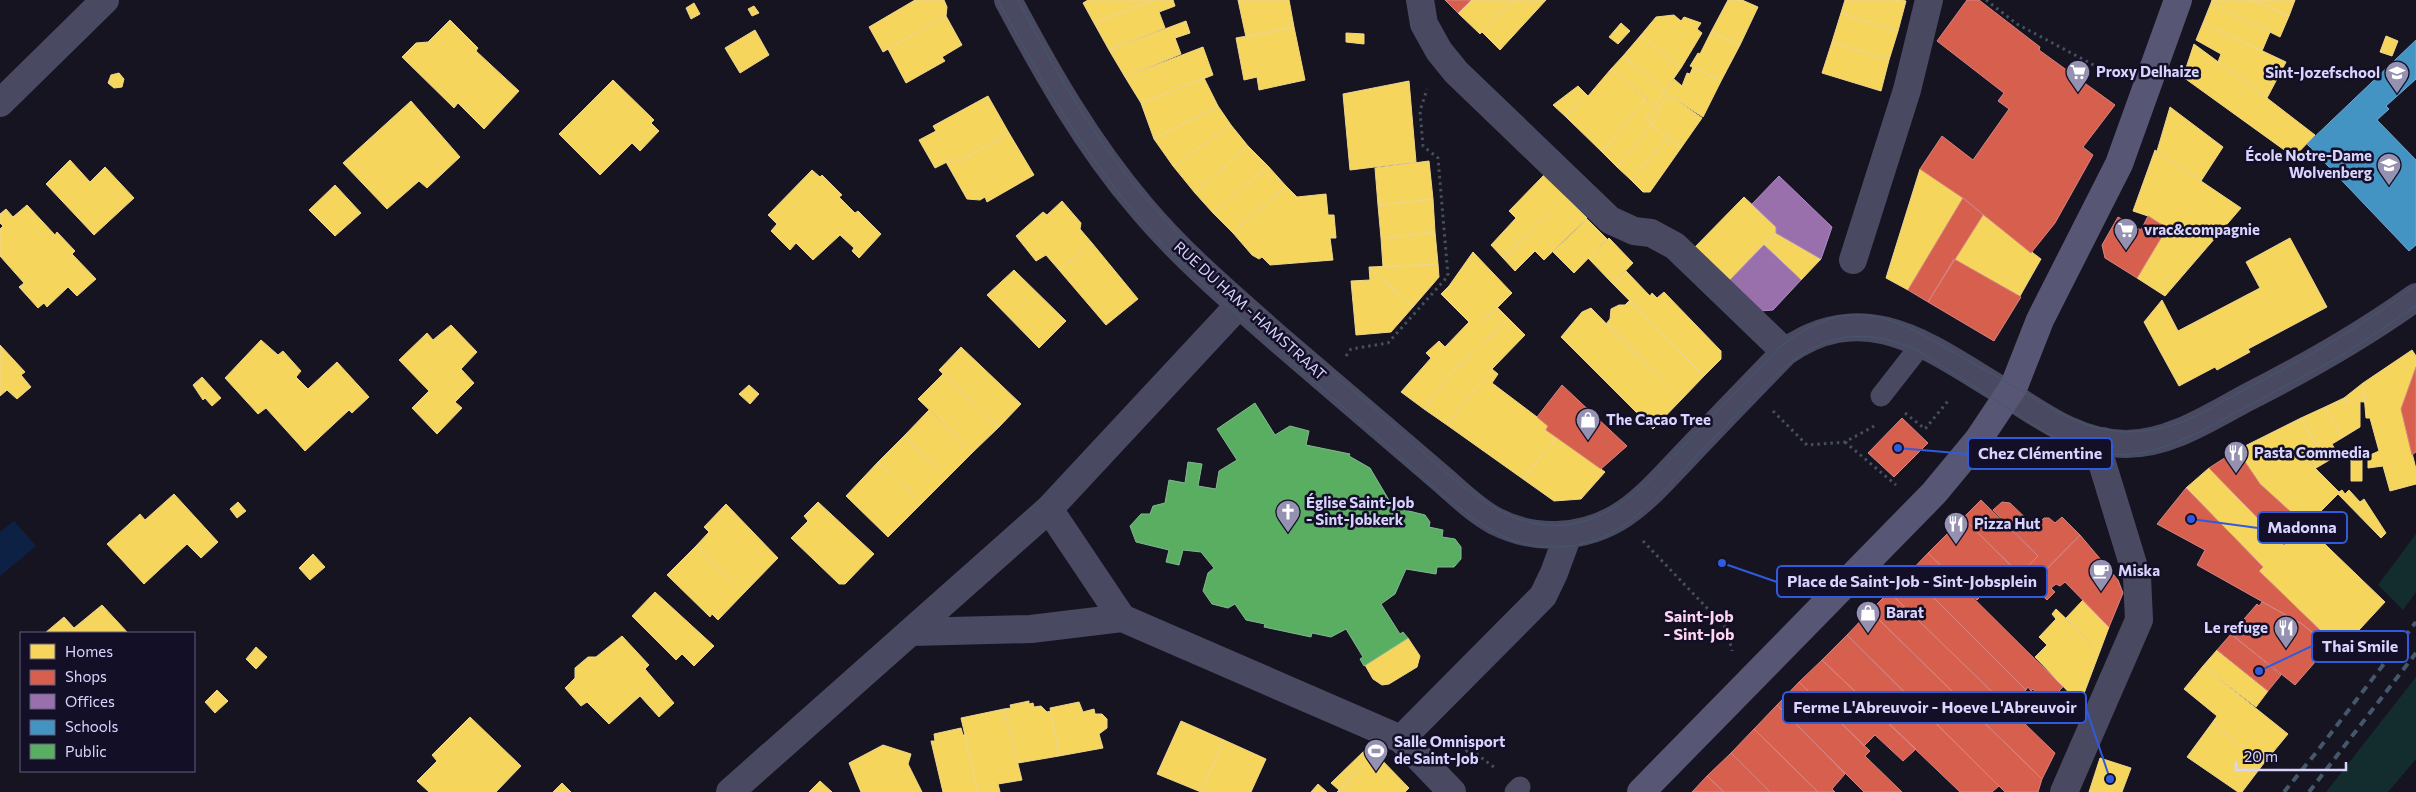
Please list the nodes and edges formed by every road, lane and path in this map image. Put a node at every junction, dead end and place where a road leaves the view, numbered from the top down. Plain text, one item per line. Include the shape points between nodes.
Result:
1 (105, 0) edge
2 (1008, 0) edge
3 (1420, 0) edge
4 (1929, 0) edge
5 (1986, 0) edge
6 (2178, 0) edge
7 (1440, 50) junction
8 (2118, 78) dead end
9 (0, 103) edge
10 (1853, 260) dead end
11 (2416, 297) edge
12 (1239, 305) junction
13 (1919, 343) junction
14 (1785, 352) junction
15 (1341, 363) dead end
16 (2009, 395) junction
17 (1881, 396) dead end
18 (1948, 402) dead end
19 (1768, 406) dead end
20 (1902, 411) dead end
21 (1877, 424) dead end
22 (2103, 441) junction
23 (1845, 442) junction
24 (1904, 483) dead end
25 (1049, 509) junction
26 (1636, 534) dead end
27 (1568, 535) junction
28 (1122, 618) junction
29 (912, 632) junction
30 (1732, 654) dead end
31 (1401, 739) junction
32 (1457, 757) dead end
33 (1518, 790) edge
34 (730, 792) edge
35 (1452, 792) edge
36 (1641, 792) edge
37 (2064, 792) edge

1 - 9 street
2 - 12 street, RUE DU HAM - HAMSTRAAT via 1058,92 1112,171 1165,234
3 - 7 street via 1424,24
4 - 10 street via 1906,90
5 - 8 path via 2017,24
6 - 16 main road via 2119,164 2040,320
7 - 14 street via 1456,72 1610,220 1634,231 1651,233 1675,246
7 - 15 path via 1420,111 1423,146 1438,158 1448,276 1388,343 1351,349
11 - 22 street, RUE DU HAM - HAMSTRAAT via 2339,349 2199,423 2149,442
12 - 25 street
12 - 27 street, RUE DU HAM - HAMSTRAAT via 1477,509 1494,520 1529,534
13 - 14 street, RUE DU HAM - HAMSTRAAT via 1878,328 1843,327 1812,337
13 - 16 street, RUE DU HAM - HAMSTRAAT
13 - 17 lane
14 - 27 street, RUE DU HAM - HAMSTRAAT via 1630,510 1601,528
16 - 22 street, RUE DU HAM - HAMSTRAAT via 2055,425
16 - 36 main road via 1978,440 1934,493
18 - 20 path via 1925,429
19 - 23 path via 1807,445
21 - 23 path
22 - 37 street via 2099,453 2137,577 2139,620
23 - 24 path via 1895,485
25 - 28 street
25 - 29 street
26 - 30 path via 1726,629
27 - 31 street via 1543,596
28 - 29 street via 1031,629
28 - 31 street
29 - 34 street
31 - 35 street
32 - 33 path via 1470,749

